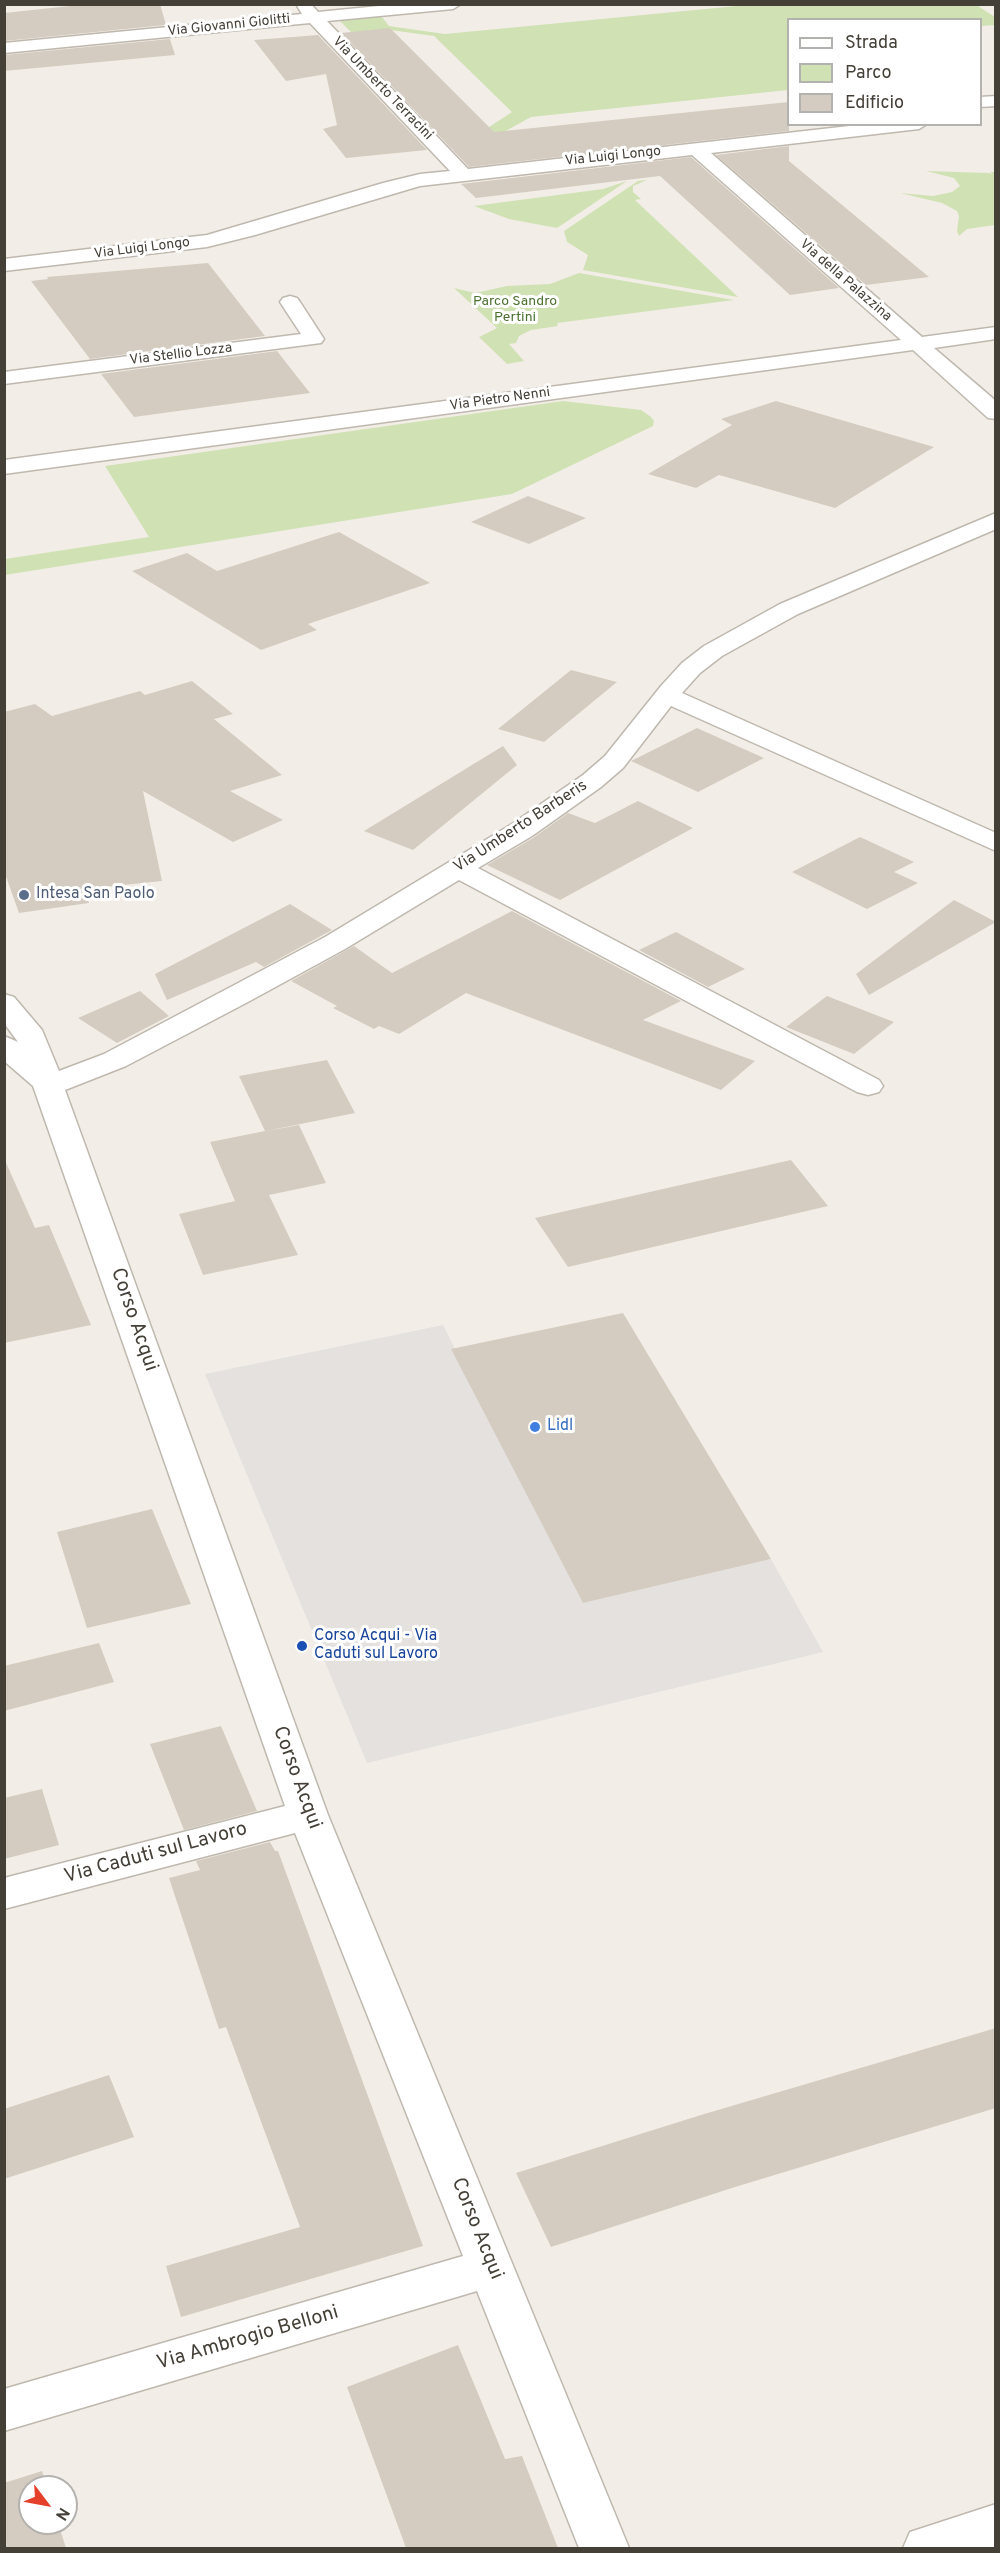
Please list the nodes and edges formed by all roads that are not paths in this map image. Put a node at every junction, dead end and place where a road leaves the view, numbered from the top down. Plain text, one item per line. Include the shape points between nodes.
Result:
1 (453, 4) edge
2 (311, 8) edge
3 (4, 36) edge
4 (4, 48) edge
5 (787, 123) edge
6 (900, 126) edge
7 (694, 148) junction
8 (449, 159) junction
9 (463, 174) junction
10 (311, 211) junction
11 (4, 265) edge
12 (290, 302) dead end
13 (895, 325) junction
14 (872, 328) dead end
15 (917, 333) junction
16 (996, 333) edge
17 (4, 378) edge
18 (996, 413) edge
19 (4, 467) edge
20 (996, 520) edge
21 (667, 695) junction
22 (996, 843) edge
23 (459, 868) junction
24 (4, 1003) edge
25 (4, 1045) edge
26 (50, 1085) junction
27 (868, 1086) dead end
28 (308, 1815) junction
29 (4, 1894) edge
30 (492, 2267) junction
31 (4, 2410) edge
32 (996, 2526) edge
33 (604, 2548) edge
34 (928, 2548) edge

1 - 2 street, Via Giovanni Giolitti
2 - 3 street, Via Giovanni Giolitti
2 - 4 street, Via Giovanni Giolitti
2 - 8 street, Via Umberto Terracini
5 - 8 street, Via Luigi Longo
6 - 7 street, Via Luigi Longo
7 - 9 street, Via Luigi Longo
7 - 13 street, Via della Palazzina
8 - 9 street, Via Umberto Terracini
8 - 10 street, Via Luigi Longo via 328,190 309,198 304,206
9 - 10 street, Via Luigi Longo via 390,187
10 - 11 street, Via Luigi Longo via 207,241
12 - 17 street, Via Stellio Lozza via 314,339
13 - 14 street, Via Pietro Nenni
13 - 15 street, Via Pietro Nenni
15 - 16 street, Via Pietro Nenni
15 - 18 street
15 - 19 street, Via Pietro Nenni
20 - 21 street, Via Umberto Barberis via 781,613 713,651
21 - 22 street
21 - 23 street, Via Umberto Barberis via 614,762 522,830
23 - 26 street, Via Umberto Barberis via 335,943 177,1028 115,1060
23 - 27 street
24 - 26 street, Corso Acqui via 31,1036
25 - 26 street
26 - 28 street, Corso Acqui
28 - 29 street, Via Caduti sul Lavoro
28 - 30 street, Corso Acqui
30 - 31 street, Via Ambrogio Belloni
30 - 33 street, Corso Acqui
32 - 34 street

